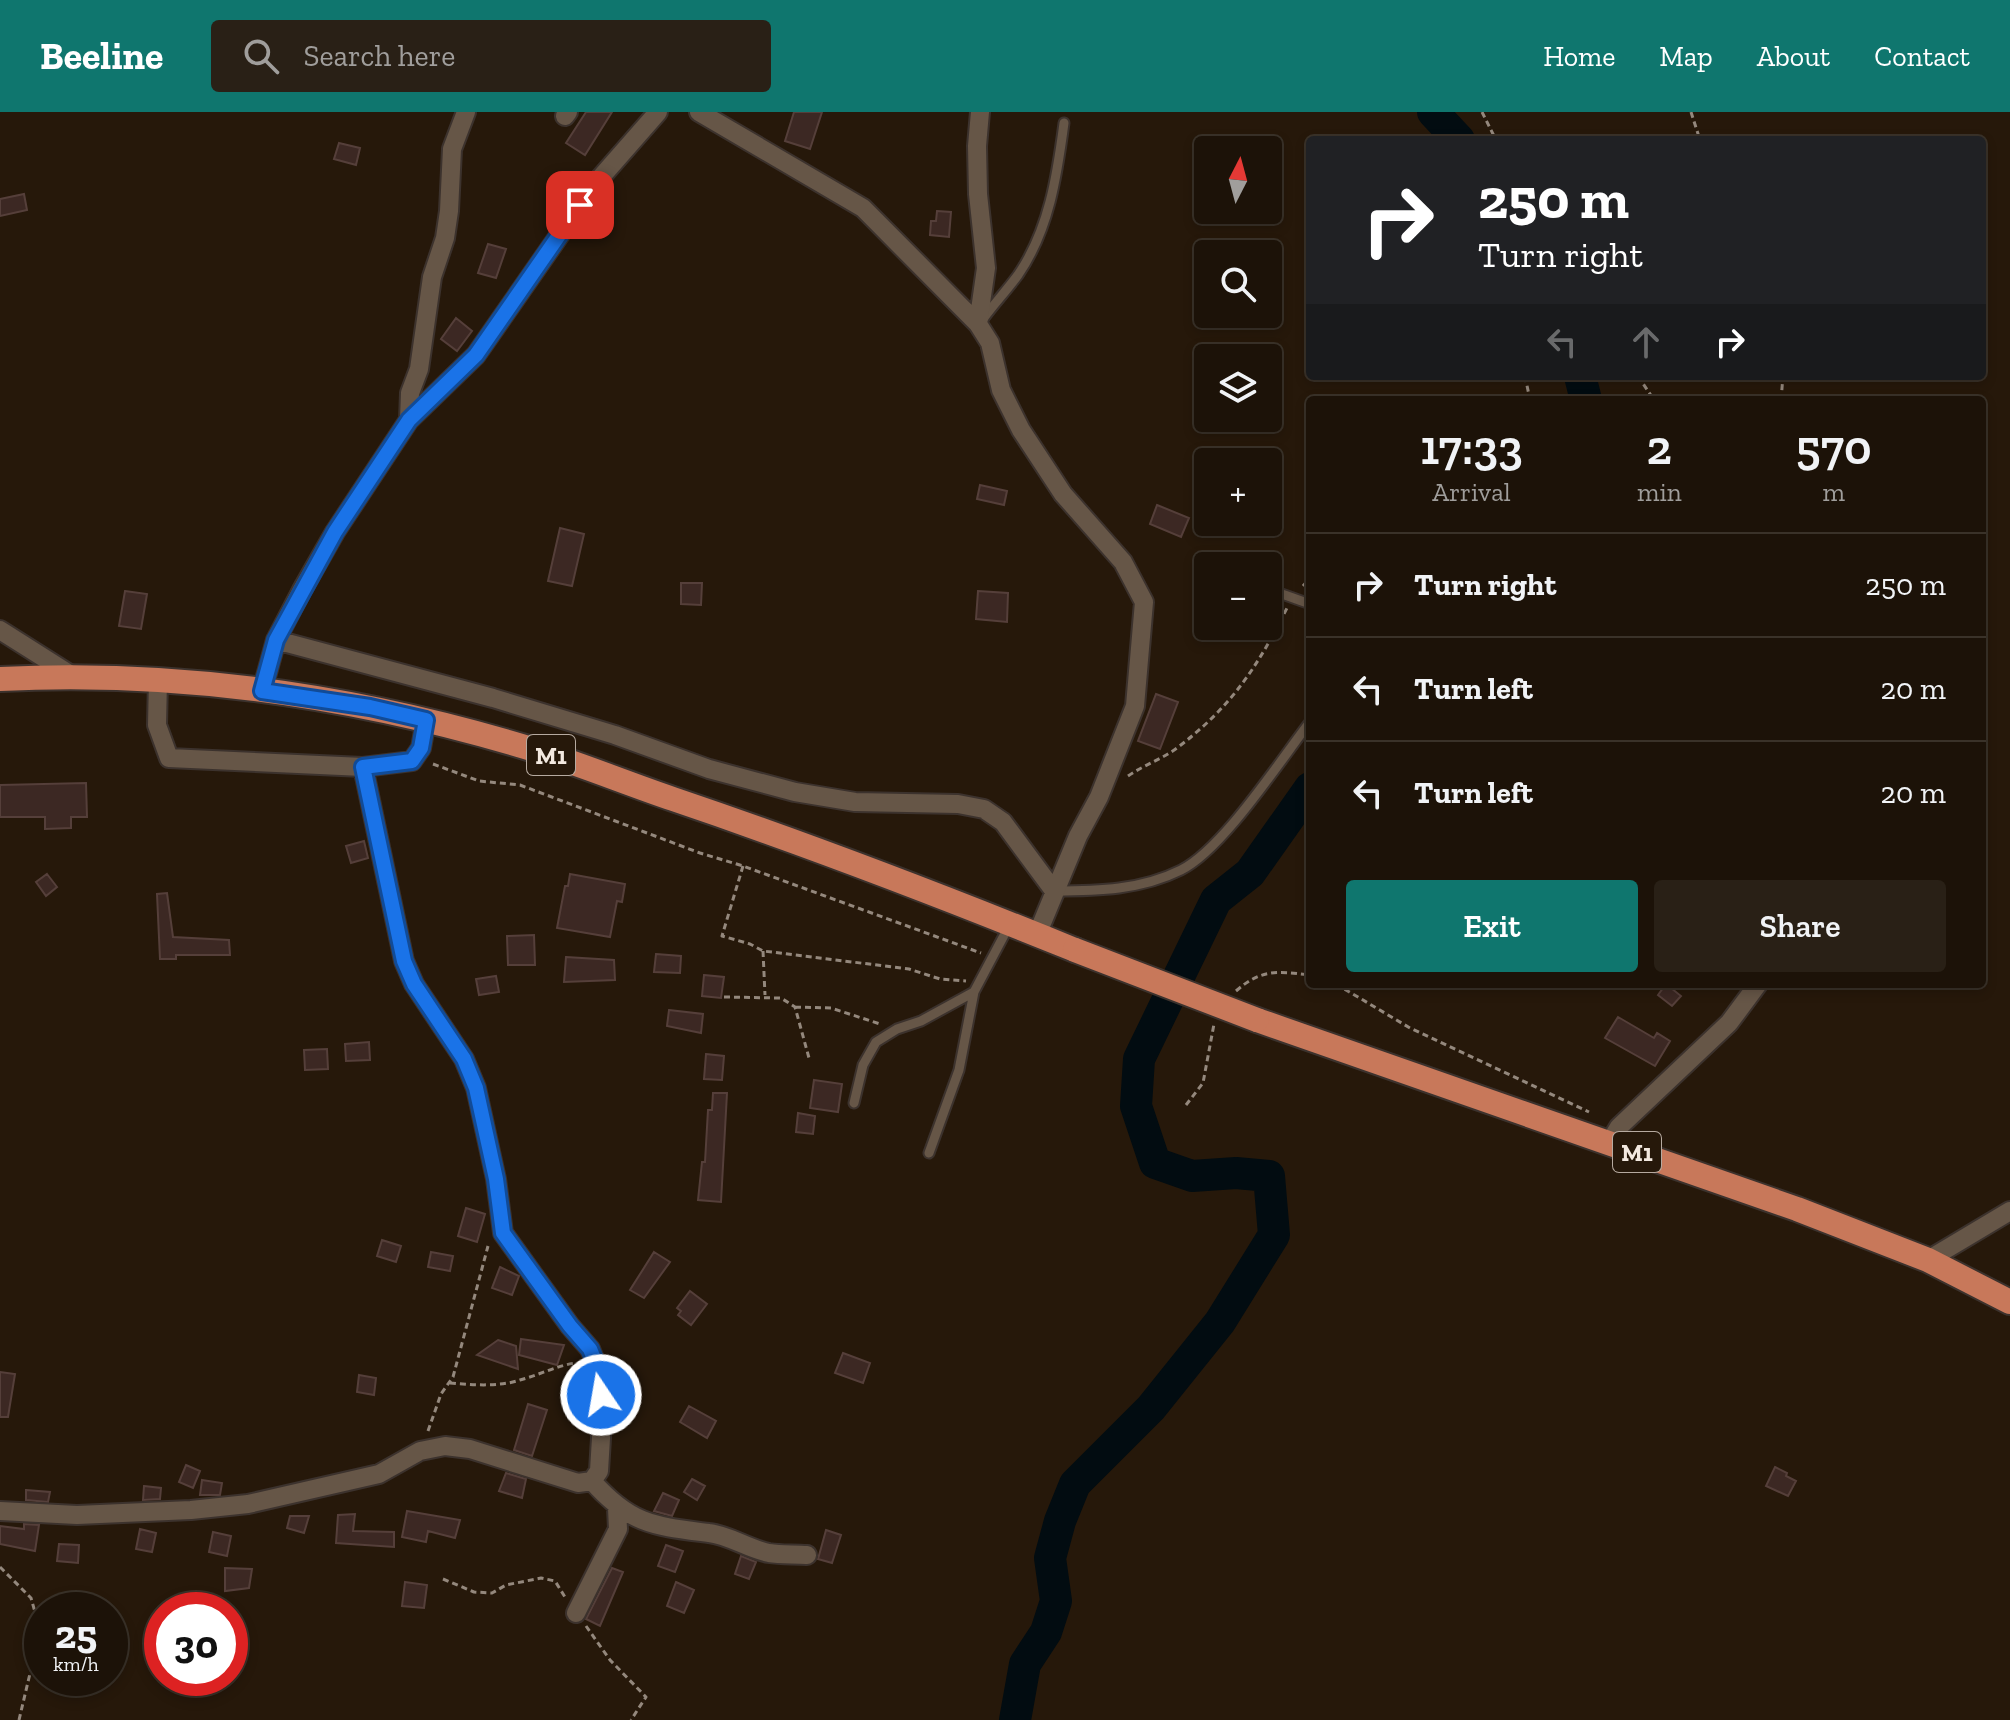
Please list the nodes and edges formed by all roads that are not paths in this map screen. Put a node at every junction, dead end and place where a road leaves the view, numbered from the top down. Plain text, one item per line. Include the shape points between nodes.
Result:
1 (466, 112) edge
2 (658, 112) edge
3 (699, 112) edge
4 (980, 112) edge
5 (1064, 123) dead end
6 (978, 324) junction
7 (409, 420) junction
8 (1282, 594) edge
9 (1306, 602) edge
10 (0, 630) edge
11 (276, 640) junction
12 (71, 675) junction
13 (0, 679) edge
14 (158, 679) junction
15 (262, 691) junction
16 (426, 720) junction
17 (1306, 727) edge
18 (363, 767) junction
19 (1054, 891) junction
20 (1010, 924) junction
21 (1037, 935) junction
22 (976, 987) junction
23 (1755, 988) edge
24 (854, 1103) dead end
25 (1614, 1134) junction
26 (929, 1153) dead end
27 (2010, 1211) edge
28 (1928, 1260) junction
29 (2010, 1302) edge
30 (592, 1481) junction
31 (617, 1508) junction
32 (0, 1511) edge
33 (807, 1555) dead end
34 (576, 1613) dead end

1 - 7 street via 452,149 447,224 432,277
2 - 7 street via 595,184 476,355
3 - 6 street via 863,208
4 - 6 street via 978,194 986,268
5 - 6 lane via 1055,188 1036,242 1018,275
6 - 19 street via 1021,430 1063,494 1123,562 1144,602 1135,706
7 - 11 street via 335,532
8 - 9 lane
10 - 12 street
11 - 15 street
11 - 19 street via 493,698 795,792 855,802 984,809 1003,822
12 - 13 highway, M1
12 - 14 highway, M1
14 - 15 highway, M1
14 - 18 street via 157,725 169,758
15 - 16 highway, M1
16 - 18 street via 421,748 412,761
16 - 20 highway, M1 via 579,764 886,873
17 - 19 lane via 1215,844 1183,869 1105,891
18 - 30 street via 404,961 476,1088 503,1233 590,1349 599,1371 599,1471
19 - 21 street
20 - 21 highway, M1
20 - 22 lane
21 - 25 highway, M1, bridge via 1257,1020
22 - 24 lane via 876,1042 863,1065
22 - 26 lane via 959,1070
23 - 25 street via 1729,1023
25 - 28 highway, M1
27 - 28 street
28 - 29 highway, M1
30 - 31 street
30 - 32 street via 578,1483 445,1446 420,1451 379,1474 248,1504 77,1515
31 - 33 street via 656,1526 710,1533 769,1553
31 - 34 street via 618,1529

